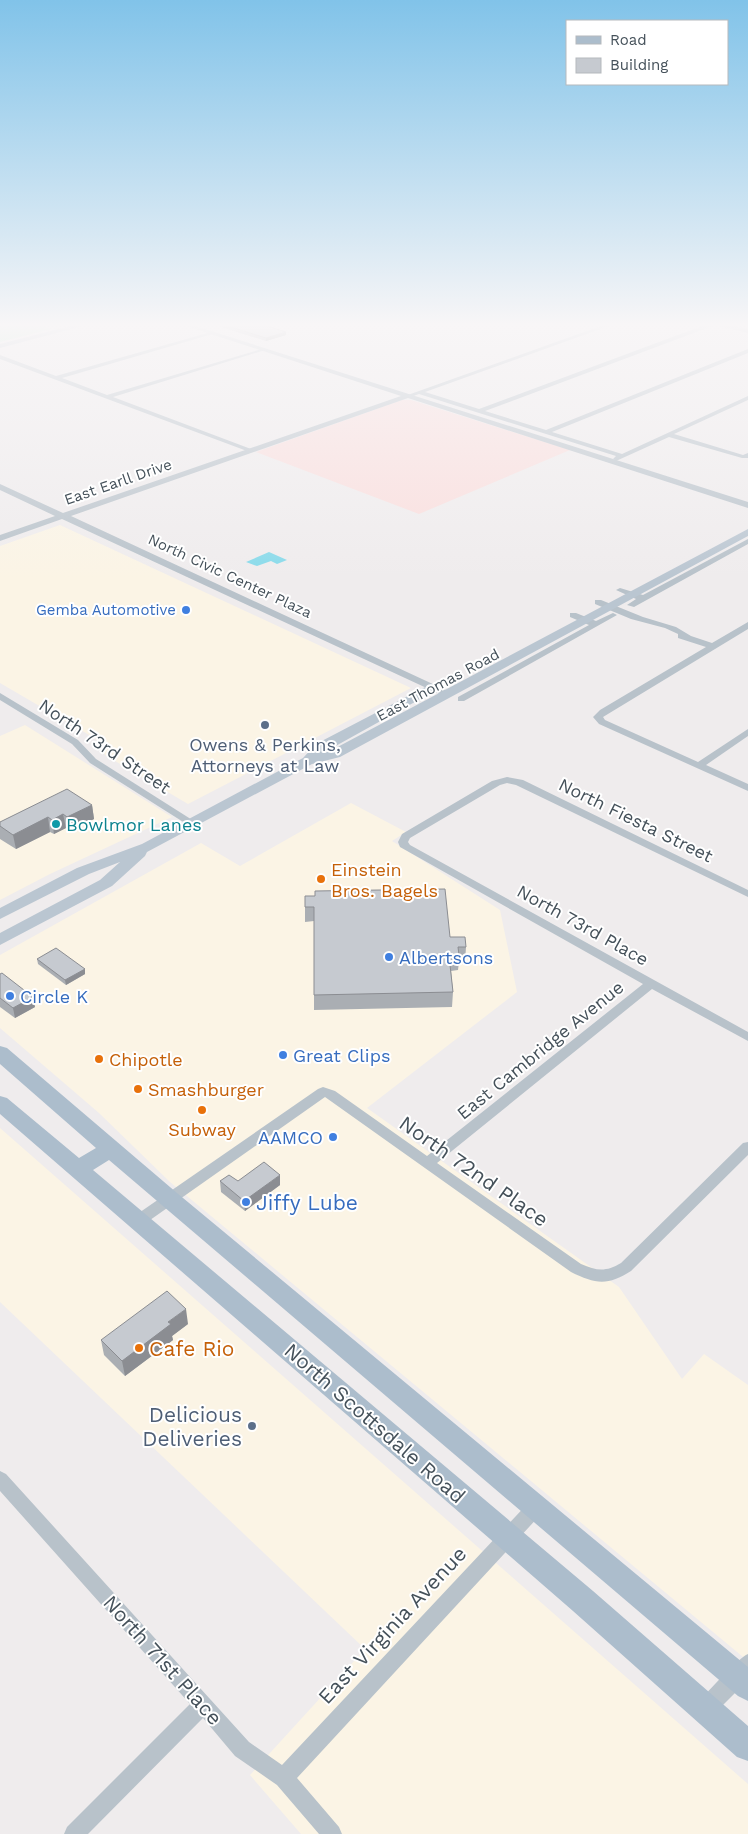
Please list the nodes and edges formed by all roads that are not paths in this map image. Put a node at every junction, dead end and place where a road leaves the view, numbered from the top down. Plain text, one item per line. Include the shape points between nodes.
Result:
1 (138, 409) edge
2 (371, 409) edge
3 (448, 409) edge
4 (472, 409) edge
5 (486, 409) edge
6 (604, 409) edge
7 (725, 409) edge
8 (480, 411) junction
9 (546, 432) junction
10 (669, 435) junction
11 (249, 450) junction
12 (622, 456) junction
13 (746, 456) edge
14 (612, 461) junction
15 (0, 486) edge
16 (748, 505) edge
17 (62, 516) junction
18 (748, 522) edge
19 (0, 538) edge
20 (744, 539) edge
21 (620, 590) junction
22 (636, 599) junction
23 (598, 602) junction
24 (611, 611) junction
25 (573, 615) junction
26 (591, 622) junction
27 (748, 625) edge
28 (712, 646) junction
29 (499, 666) junction
30 (512, 671) junction
31 (440, 691) junction
32 (0, 696) edge
33 (461, 699) dead end
34 (748, 732) edge
35 (699, 766) junction
36 (507, 780) joint
37 (748, 788) edge
38 (192, 823) junction
39 (147, 847) junction
40 (748, 894) edge
41 (0, 914) edge
42 (0, 940) edge
43 (651, 984) junction
44 (748, 1037) edge
45 (0, 1053) edge
46 (0, 1103) edge
47 (748, 1147) edge
48 (110, 1148) junction
49 (428, 1163) junction
50 (79, 1169) junction
51 (168, 1199) junction
52 (138, 1221) junction
53 (0, 1479) edge
54 (536, 1507) junction
55 (507, 1536) junction
56 (744, 1676) edge
57 (203, 1704) junction
58 (705, 1709) junction
59 (748, 1746) edge
60 (284, 1778) junction
61 (74, 1834) edge
62 (332, 1834) edge

1 - 11 street
2 - 11 street, East Earll Drive
3 - 14 street
4 - 8 street
5 - 8 street
6 - 9 street
7 - 10 street
8 - 9 street
9 - 12 street
10 - 12 street
10 - 13 street
11 - 17 street, East Earll Drive
12 - 14 street
14 - 16 street
15 - 17 street, North Civic Center Plaza
17 - 19 street, East Earll Drive
17 - 31 street, North Civic Center Plaza
18 - 21 main road, East Thomas Road
20 - 22 main road, East Thomas Road
21 - 22 street
21 - 23 main road, East Thomas Road
22 - 24 main road, East Thomas Road
23 - 24 street
23 - 25 main road, East Thomas Road
24 - 26 main road, East Thomas Road
24 - 28 street via 646,620 674,635 687,636
25 - 26 street
25 - 31 main road, East Thomas Road
26 - 29 main road, East Thomas Road
26 - 30 street, East Thomas Road
27 - 28 street
28 - 35 street via 598,717 602,722
29 - 30 street, East Thomas Road
29 - 31 main road, East Thomas Road
30 - 33 street, East Thomas Road
31 - 38 main road, East Thomas Road via 321,747 307,761
32 - 38 street, North 73rd Street via 75,742 93,761
34 - 35 street
35 - 37 street
36 - 40 street, North Fiesta Street via 519,782
36 - 43 street, North 73rd Place via 496,783 406,836 405,847
38 - 39 main road, East Thomas Road
39 - 41 main road, East Thomas Road via 83,871
39 - 42 main road, East Thomas Road via 106,883
43 - 44 street, North 73rd Place
43 - 49 street, East Cambridge Avenue
45 - 48 main road, North Scottsdale Road
46 - 50 main road, North Scottsdale Road
47 - 49 street, North 72nd Place via 626,1267 604,1277 576,1268
48 - 50 main road
48 - 51 main road, North Scottsdale Road
49 - 51 street, North 72nd Place via 330,1094 322,1092
50 - 52 main road, North Scottsdale Road
51 - 52 street
51 - 54 main road, North Scottsdale Road
52 - 55 main road, North Scottsdale Road
53 - 57 street, North 71st Place
54 - 55 street, East Virginia Avenue
54 - 56 main road, North Scottsdale Road
55 - 58 main road, North Scottsdale Road
55 - 60 street, East Virginia Avenue
56 - 58 street
57 - 60 street, North 71st Place via 242,1750
57 - 61 street
58 - 59 main road, North Scottsdale Road
60 - 62 street, North 71st Place

